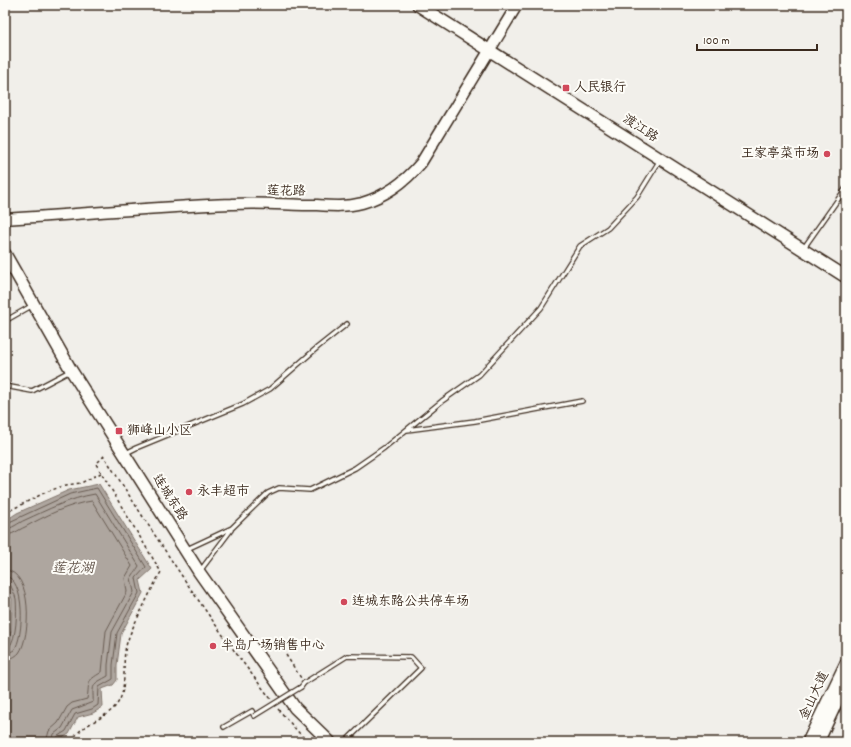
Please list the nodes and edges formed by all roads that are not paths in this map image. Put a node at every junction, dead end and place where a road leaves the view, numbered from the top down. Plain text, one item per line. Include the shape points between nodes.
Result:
1 (418, 5) edge
2 (517, 5) edge
3 (490, 50) junction
4 (661, 159) junction
5 (846, 188) edge
6 (5, 219) edge
7 (803, 250) junction
8 (5, 254) edge
9 (846, 277) edge
10 (34, 304) junction
11 (5, 321) edge
12 (347, 324) dead end
13 (71, 370) junction
14 (5, 386) edge
15 (582, 401) dead end
16 (406, 430) junction
17 (124, 454) junction
18 (232, 528) junction
19 (185, 550) junction
20 (200, 572) junction
21 (846, 663) edge
22 (846, 682) edge
23 (224, 727) dead end
24 (330, 742) edge
25 (345, 742) edge
26 (808, 742) edge
27 (818, 742) edge

1 - 3 main road, 渡江路
2 - 3 main road, 莲花路
3 - 4 main road, 渡江路
3 - 6 main road, 莲花路 via 421,163 391,191 371,200 338,206 233,204
4 - 7 main road, 渡江路
4 - 16 lane via 638,197 608,228 580,246 541,308 488,366
5 - 7 lane
7 - 9 main road, 渡江路
8 - 10 main road, 连城东路
10 - 11 lane
10 - 13 main road, 连城东路
12 - 17 lane via 270,389 243,404
13 - 14 lane via 32,391
13 - 17 main road, 连城东路
15 - 16 lane via 475,421
16 - 18 lane via 355,468 310,490 279,488 268,493
17 - 19 main road, 连城东路
18 - 19 lane
18 - 20 lane
19 - 20 main road, 连城东路
20 - 24 main road, 连城东路 via 295,708
21 - 26 main road, 金山大道
22 - 27 main road, 金山大道
23 - 25 lane, bridge via 252,711 254,716 348,656 411,657 421,668

